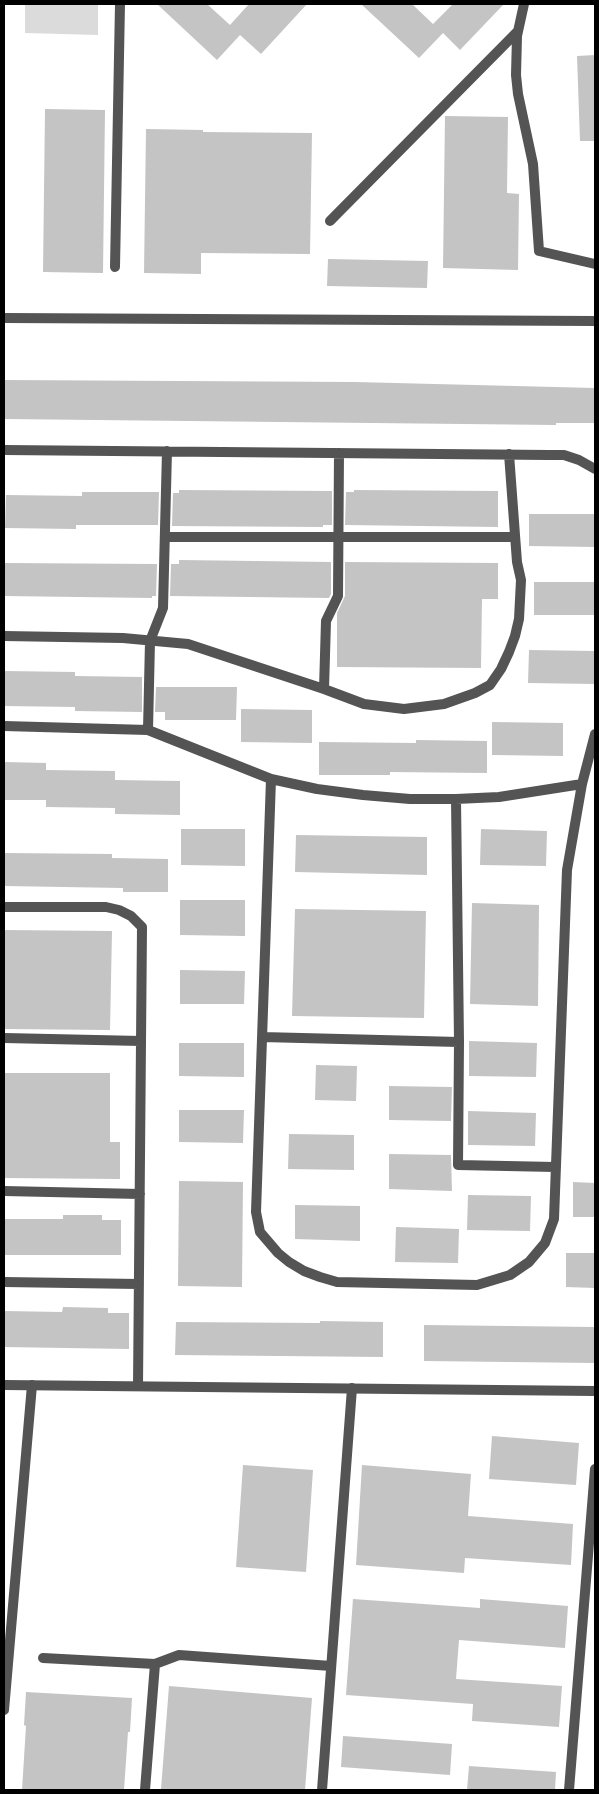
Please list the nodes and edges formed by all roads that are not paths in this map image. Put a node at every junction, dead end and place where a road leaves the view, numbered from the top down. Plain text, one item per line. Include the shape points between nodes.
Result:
1 (120, 4) edge
2 (524, 4) edge
3 (518, 31) junction
4 (330, 221) dead end
5 (595, 264) edge
6 (115, 267) dead end
7 (4, 318) edge
8 (595, 321) edge
9 (4, 450) edge
10 (167, 451) junction
11 (339, 453) junction
12 (509, 454) junction
13 (595, 469) edge
14 (165, 537) junction
15 (339, 537) junction
16 (515, 538) junction
17 (4, 636) edge
18 (150, 641) junction
19 (324, 689) junction
20 (4, 726) edge
21 (148, 730) junction
22 (595, 734) edge
23 (271, 779) junction
24 (582, 784) junction
25 (456, 799) junction
26 (4, 907) edge
27 (262, 1037) junction
28 (4, 1038) edge
29 (141, 1041) junction
30 (459, 1042) junction
31 (556, 1167) junction
32 (4, 1191) edge
33 (140, 1194) junction
34 (4, 1282) edge
35 (139, 1284) junction
36 (4, 1385) edge
37 (32, 1385) junction
38 (138, 1386) junction
39 (352, 1388) junction
40 (595, 1391) edge
41 (595, 1469) edge
42 (43, 1658) dead end
43 (155, 1664) junction
44 (331, 1666) junction
45 (4, 1710) edge
46 (144, 1790) edge
47 (322, 1790) edge
48 (569, 1790) edge

1 - 6 street
2 - 3 street
3 - 4 street
3 - 5 street via 516,75 533,164 539,251
7 - 8 street
9 - 10 street
10 - 11 street
10 - 14 street
11 - 12 street
11 - 15 street
12 - 13 street via 564,455
12 - 16 street
14 - 15 street
14 - 18 street via 163,608
15 - 16 street
15 - 19 street via 338,596 326,621
16 - 19 street via 520,580 519,619 510,652 490,685 444,704 404,709 364,704
17 - 18 street
18 - 19 street via 188,644
18 - 21 street
20 - 21 street
21 - 23 street
22 - 24 street
23 - 25 street via 363,795
23 - 27 street
24 - 25 street via 499,797
24 - 31 street via 566,870
25 - 30 street
26 - 29 street via 106,907 119,910 136,921 142,927
27 - 30 street
27 - 31 street via 256,1212 260,1232 289,1262 304,1271 337,1282 468,1285 510,1275 538,1253 545,1243 554,1219
28 - 29 street
29 - 33 street
30 - 31 street via 458,1165
32 - 33 street
33 - 35 street
34 - 35 street
35 - 38 street
36 - 37 street
37 - 38 street
37 - 45 street
38 - 39 street
39 - 40 street
39 - 44 street
41 - 48 street
42 - 43 street
43 - 44 street via 179,1655
43 - 46 street
44 - 47 street

